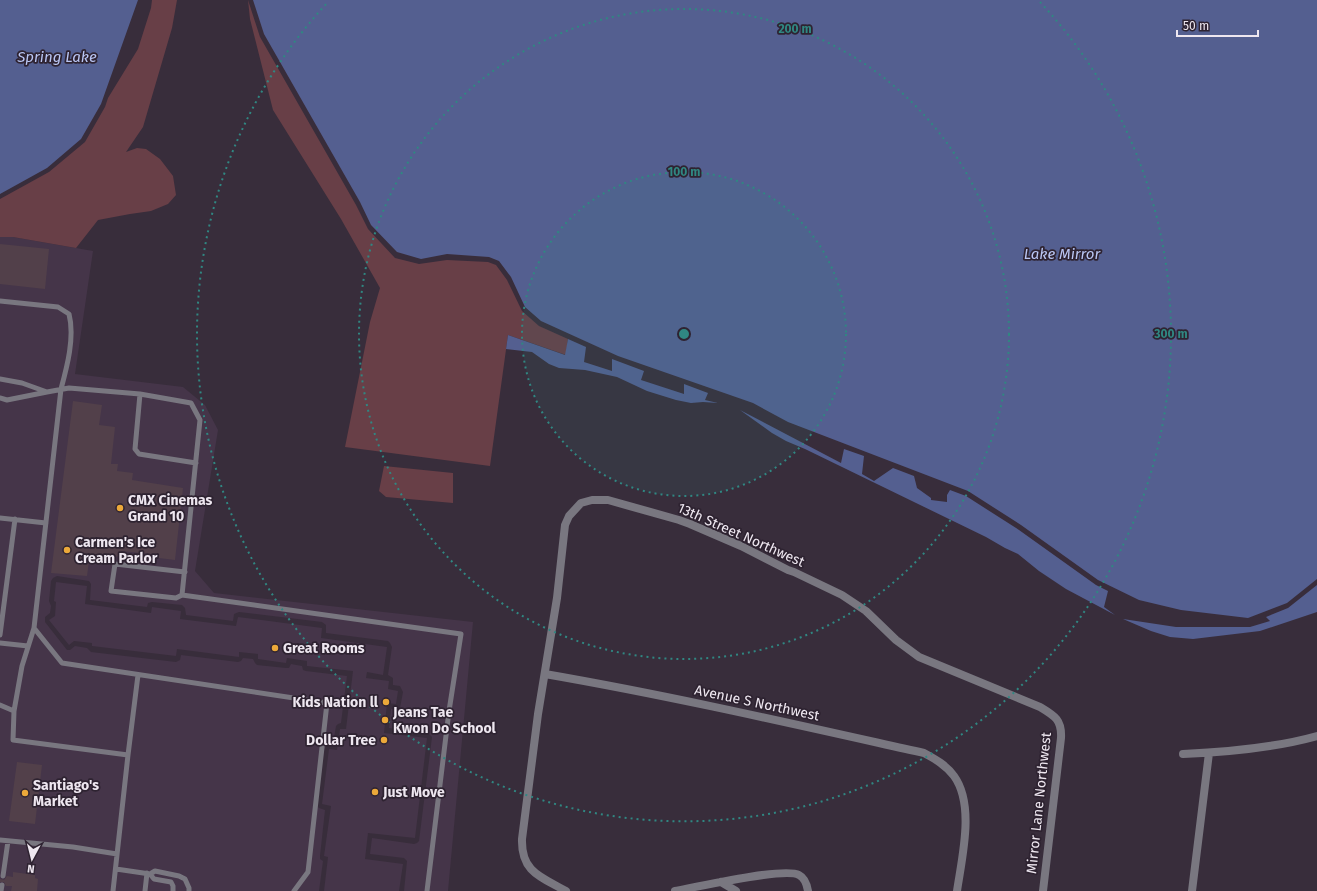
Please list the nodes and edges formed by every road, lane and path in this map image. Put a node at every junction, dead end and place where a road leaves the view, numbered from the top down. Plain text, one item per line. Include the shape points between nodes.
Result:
1 (0, 301) edge
2 (0, 379) edge
3 (61, 389) junction
4 (47, 392) junction
5 (140, 394) junction
6 (0, 398) edge
7 (196, 463) junction
8 (0, 518) edge
9 (15, 519) junction
10 (46, 523) junction
11 (184, 572) junction
12 (182, 595) junction
13 (34, 628) junction
14 (0, 635) edge
15 (0, 643) edge
16 (28, 646) junction
17 (545, 674) junction
18 (138, 675) junction
19 (0, 705) edge
20 (14, 711) junction
21 (1057, 719) joint
22 (1317, 736) edge
23 (1209, 753) junction
24 (1183, 754) dead end
25 (128, 755) junction
26 (0, 840) edge
27 (8, 841) junction
28 (117, 854) junction
29 (116, 869) junction
30 (149, 874) junction
31 (3, 876) dead end
32 (721, 882) junction
33 (113, 891) edge
34 (145, 891) edge
35 (173, 891) edge
36 (189, 891) edge
37 (294, 891) edge
38 (427, 891) edge
39 (566, 891) edge
40 (675, 891) edge
41 (736, 891) edge
42 (808, 891) edge
43 (957, 891) edge
44 (1043, 891) edge
45 (1192, 891) edge

1 - 3 lane via 58,307 69,314 72,324 68,361
2 - 4 lane via 22,383
3 - 4 lane
3 - 5 lane
3 - 10 lane
4 - 6 lane via 7,400
5 - 7 lane via 191,403 200,420
5 - 7 lane via 135,448 139,454
7 - 11 lane
8 - 9 lane
9 - 10 lane
9 - 14 lane
10 - 13 lane
11 - 12 lane
11 - 12 lane via 115,564 111,591 176,598
12 - 38 lane via 461,634
13 - 16 lane
13 - 18 lane via 62,663
15 - 16 lane
16 - 20 lane
17 - 21 street, 13th Street Northwest via 568,516 581,503 608,500 690,524 842,595 866,611 896,640 919,657 1040,707
17 - 39 street, 13th Street Northwest via 522,848 528,867 536,875
17 - 43 street, Avenue S Northwest via 661,695 924,753 940,762 955,777 965,802 966,818
18 - 25 lane
18 - 37 lane via 327,703 308,872
19 - 20 lane
20 - 25 lane via 13,740
21 - 44 street, Mirror Lane Northwest via 1061,738
22 - 23 street via 1275,745
23 - 24 street
23 - 45 street
25 - 28 lane
26 - 27 lane
27 - 28 lane
27 - 31 lane
28 - 29 lane
29 - 30 lane
29 - 33 lane
30 - 34 lane
30 - 35 lane via 154,879 171,882
30 - 36 lane via 155,871 178,876 185,879
32 - 40 street
32 - 41 street
32 - 42 street via 790,873 799,875

